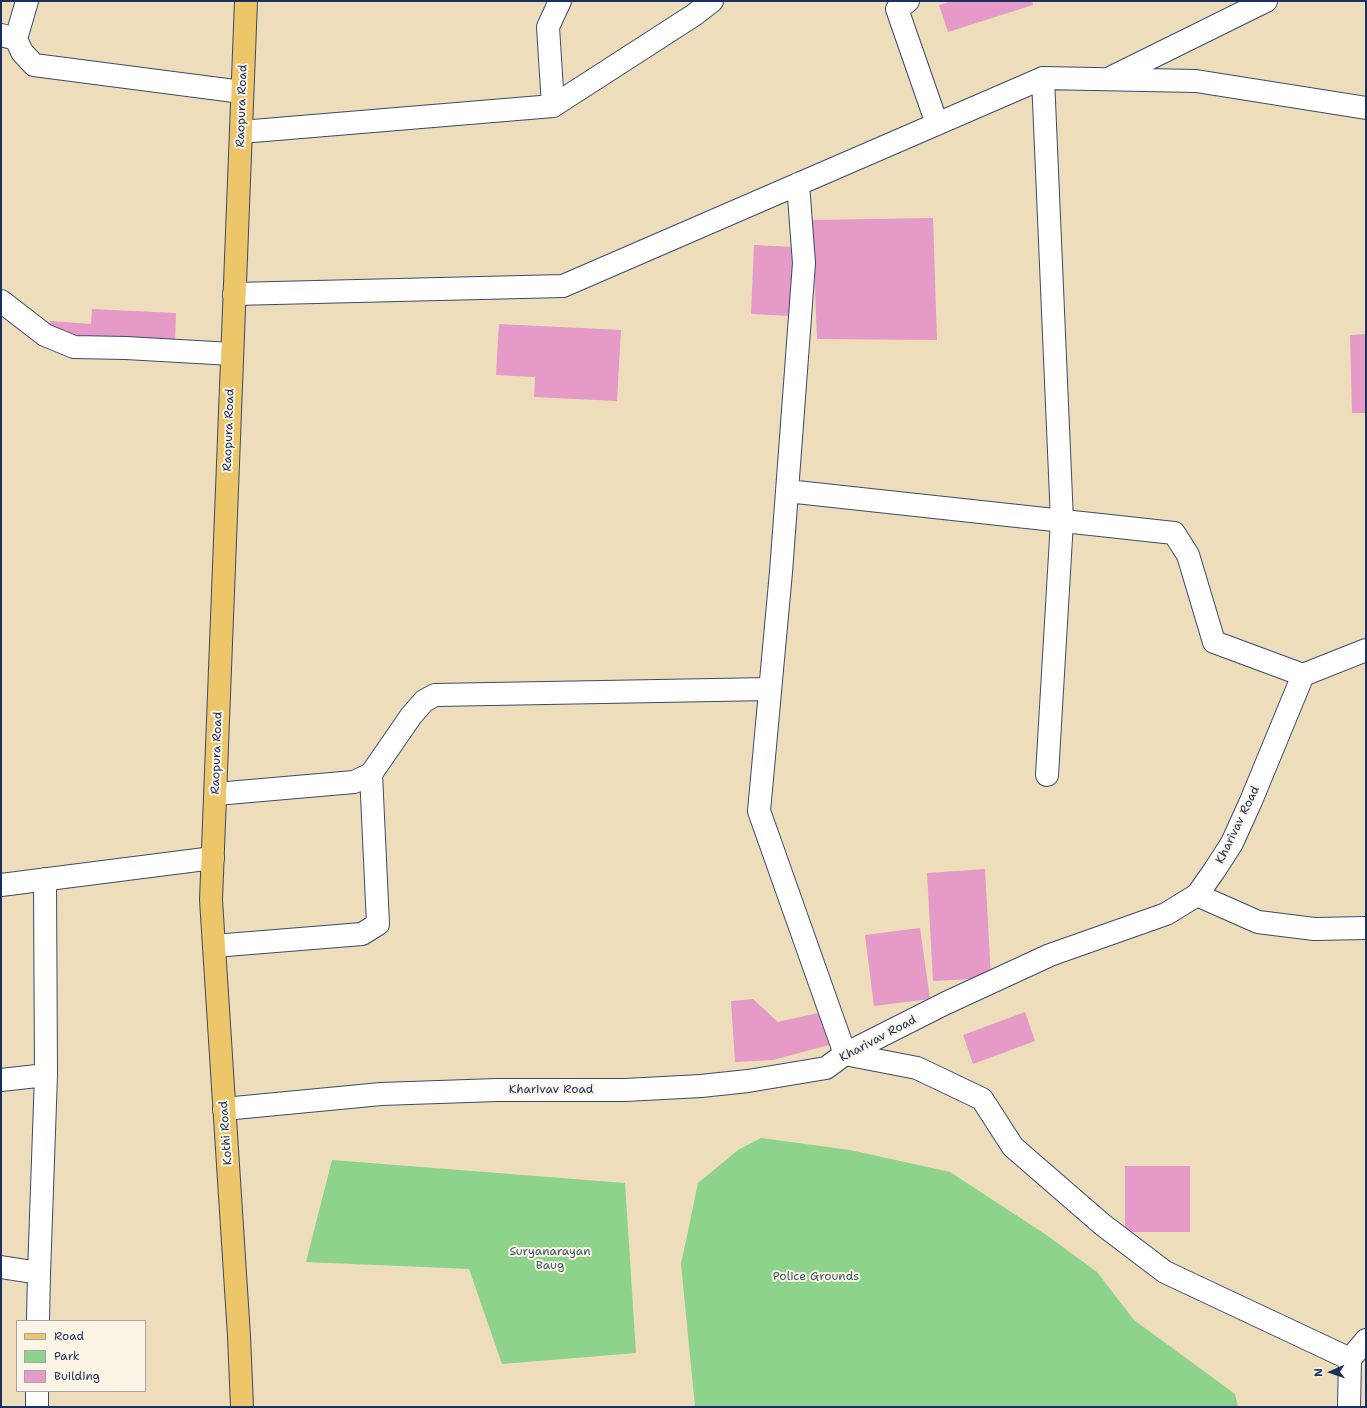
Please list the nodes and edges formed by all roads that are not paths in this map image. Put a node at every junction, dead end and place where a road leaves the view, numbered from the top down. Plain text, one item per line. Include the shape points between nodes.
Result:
1 (27, 1) edge
2 (246, 1) edge
3 (560, 1) edge
4 (712, 1) edge
5 (908, 1) edge
6 (1266, 1) edge
7 (9, 37) edge
8 (1043, 78) junction
9 (1109, 79) junction
10 (242, 92) junction
11 (554, 106) junction
12 (1366, 108) edge
13 (937, 124) junction
14 (241, 132) junction
15 (798, 184) junction
16 (234, 294) junction
17 (1, 301) edge
18 (232, 354) junction
19 (787, 491) junction
20 (1062, 521) junction
21 (1366, 650) edge
22 (1303, 675) junction
23 (770, 689) junction
24 (371, 774) junction
25 (1047, 775) dead end
26 (216, 794) junction
27 (213, 858) junction
28 (45, 879) junction
29 (1, 885) edge
30 (1197, 895) junction
31 (1366, 928) edge
32 (214, 946) junction
33 (845, 1054) junction
34 (46, 1075) junction
35 (1, 1080) edge
36 (224, 1109) junction
37 (1, 1267) edge
38 (39, 1272) junction
39 (38, 1320) edge
40 (1366, 1340) edge
41 (1350, 1359) junction
42 (37, 1392) edge
43 (37, 1407) edge
44 (242, 1407) edge
45 (1349, 1407) edge

1 - 7 street
2 - 10 main road, Raopura Road
3 - 11 street via 548,27
4 - 11 street
5 - 13 street via 897,9
6 - 9 street
7 - 10 street via 34,65
8 - 9 street
8 - 13 street
8 - 20 street
9 - 12 street via 1196,81
10 - 14 main road, Raopura Road
11 - 14 street
13 - 15 street
14 - 16 main road, Raopura Road
15 - 16 street via 563,286
15 - 19 street via 804,263
16 - 18 main road, Raopura Road
17 - 18 street via 45,335 74,347
18 - 26 main road, Raopura Road
19 - 20 street
19 - 23 street
20 - 22 street via 1174,533 1188,555 1214,642
20 - 25 street
21 - 22 street
22 - 30 street, Kharivav Road via 1232,843
23 - 24 street via 435,695 424,700 411,716
23 - 33 street via 759,811
24 - 26 street via 354,782
24 - 32 street via 378,924 362,934
26 - 27 main road, Raopura Road
27 - 28 street
27 - 32 main road, Kothi Road via 211,900
28 - 29 street
28 - 34 street
30 - 31 street via 1258,922 1314,929
30 - 33 street, Kharivav Road via 1166,914 1050,955 946,1003
32 - 36 main road, Kothi Road
33 - 36 street, Kharivav Road via 826,1068 709,1085 625,1090 497,1090 381,1094
33 - 41 street via 917,1068 982,1099 1013,1146 1103,1225 1165,1272
34 - 35 street
34 - 38 street
36 - 44 main road, Kothi Road
37 - 38 street
38 - 39 street
40 - 41 street
41 - 45 street
42 - 43 street

